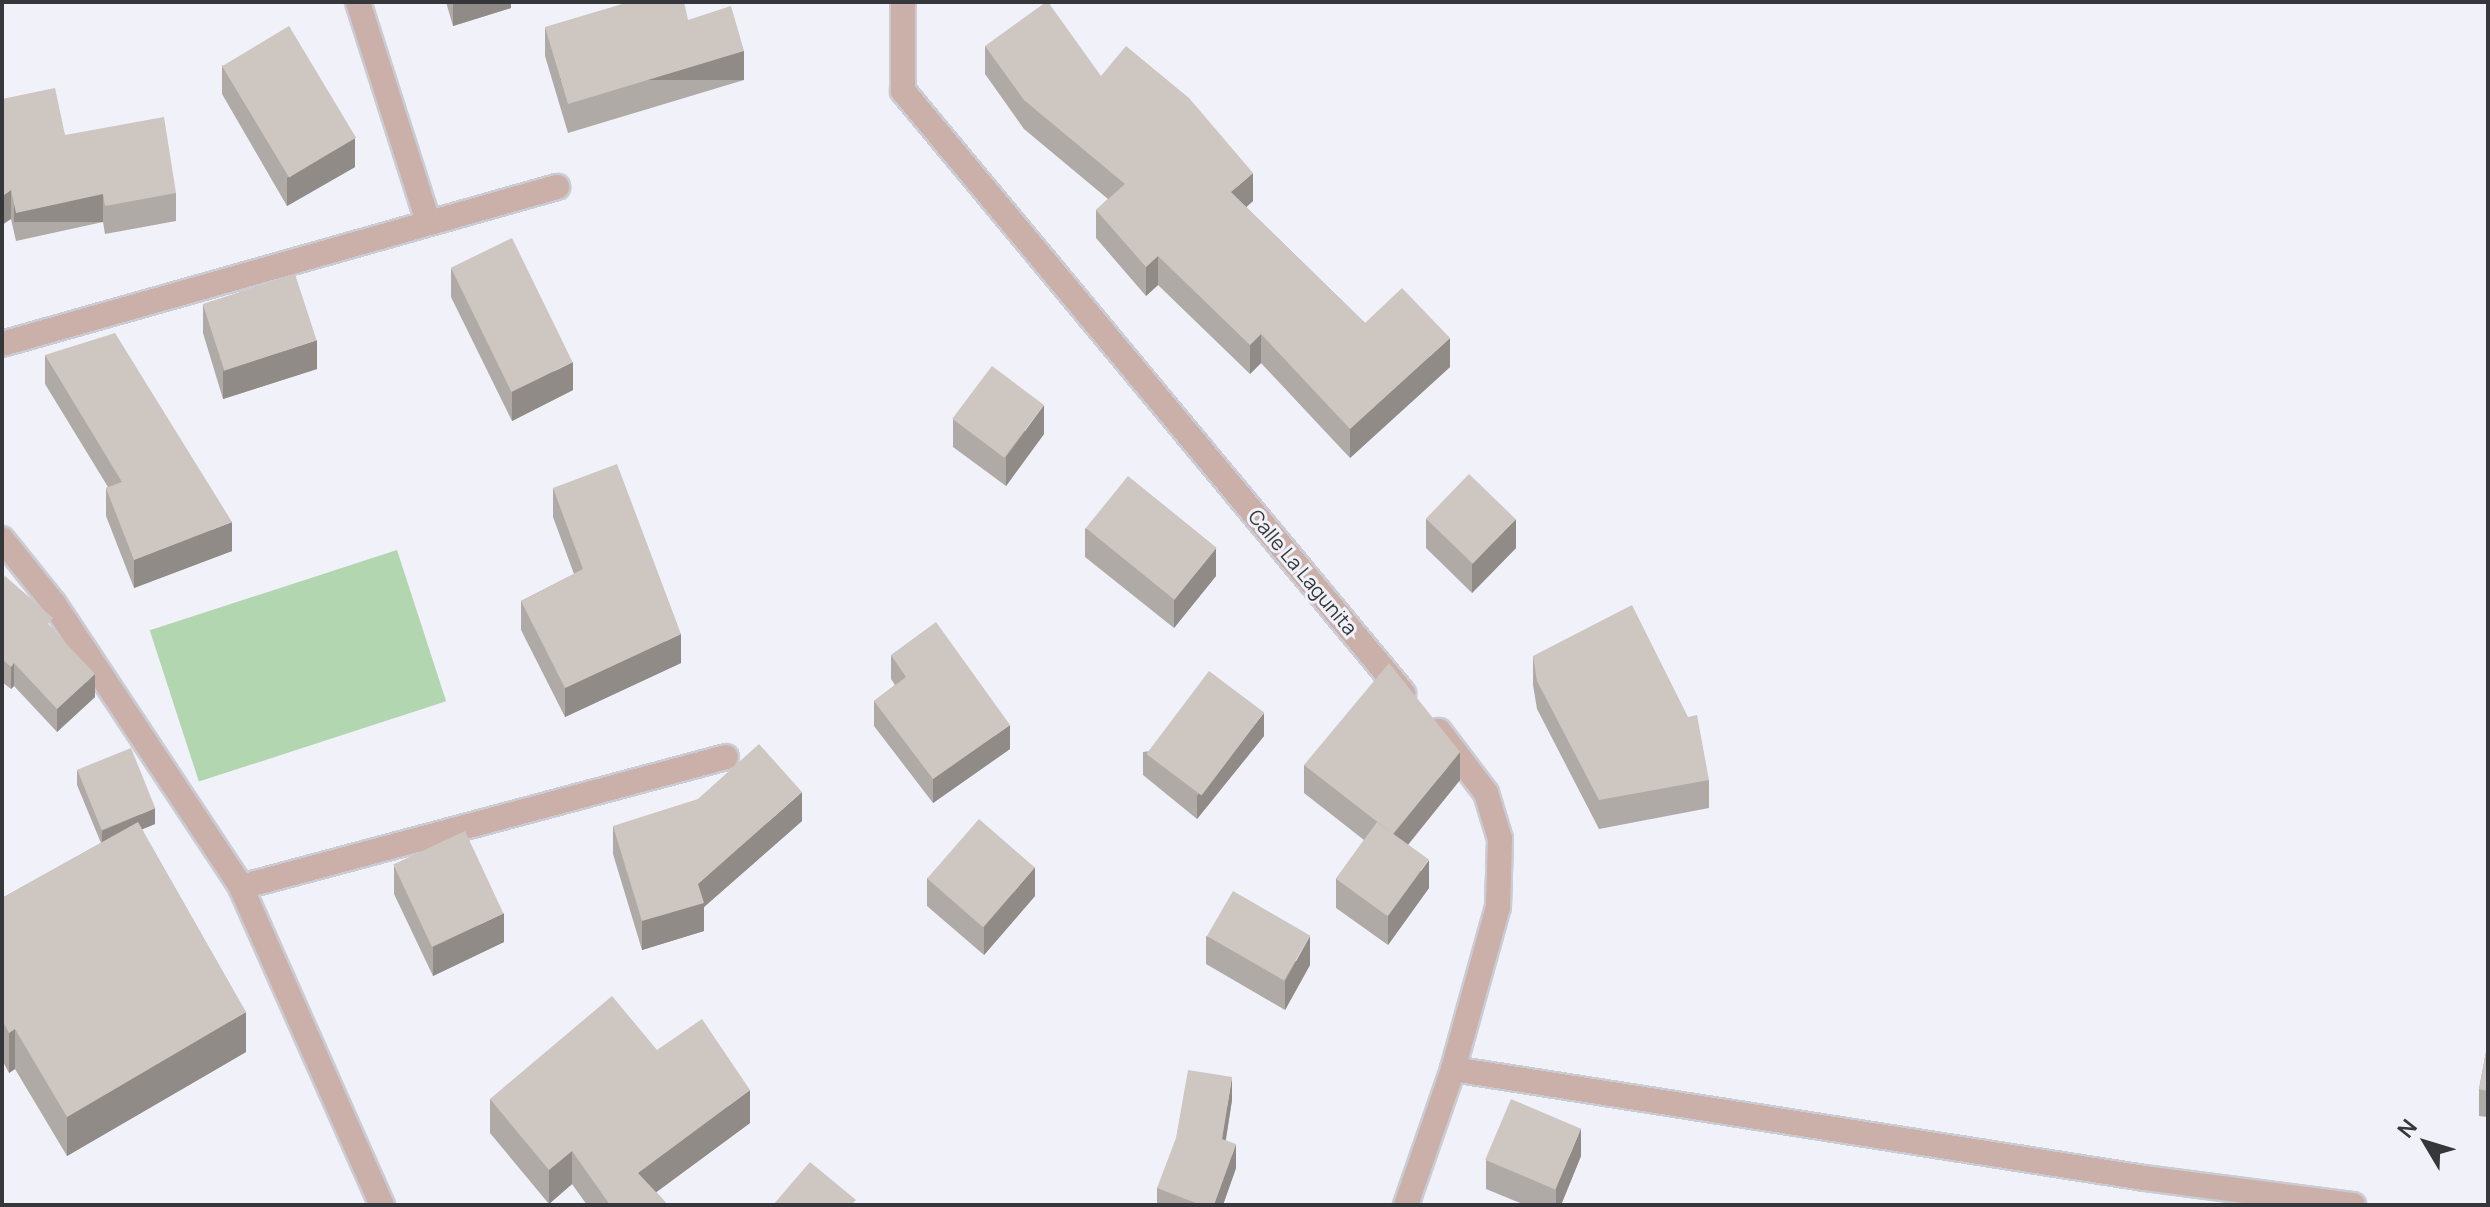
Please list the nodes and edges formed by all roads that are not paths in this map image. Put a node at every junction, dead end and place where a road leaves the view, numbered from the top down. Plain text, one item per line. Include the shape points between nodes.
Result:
1 (358, 2) edge
2 (903, 2) edge
3 (557, 187) dead end
4 (428, 222) junction
5 (2, 344) edge
6 (2, 539) edge
7 (726, 757) dead end
8 (241, 887) junction
9 (1453, 1069) junction
10 (382, 1205) edge
11 (1406, 1205) edge
12 (2353, 1205) edge

1 - 4 street
2 - 9 street, Calle La Lagunita via 903,91 1486,793 1500,839 1498,907
3 - 4 street
4 - 5 street
6 - 8 street via 63,617
7 - 8 street
8 - 10 street
9 - 11 street, Calle La Lagunita
9 - 12 street via 2067,1166

